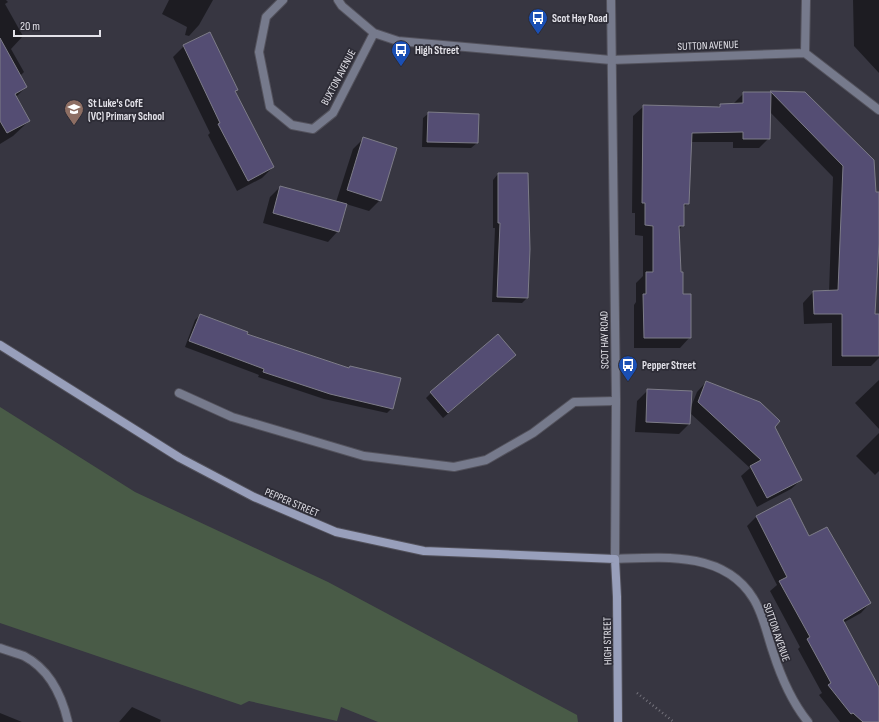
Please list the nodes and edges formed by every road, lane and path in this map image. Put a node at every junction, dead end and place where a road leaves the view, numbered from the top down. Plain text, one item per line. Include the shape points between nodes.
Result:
1 (283, 0) edge
2 (338, 0) edge
3 (611, 0) edge
4 (806, 0) edge
5 (374, 33) junction
6 (805, 53) junction
7 (611, 60) junction
8 (879, 110) edge
9 (0, 345) edge
10 (179, 393) dead end
11 (616, 402) junction
12 (615, 559) junction
13 (0, 648) edge
14 (618, 678) junction
15 (68, 722) edge
16 (618, 722) edge
17 (674, 722) edge
18 (808, 722) edge

1 - 5 street, BUXTON AVENUE via 266,17 259,52 270,107 292,125 313,129 333,113
2 - 5 street
3 - 7 street, SCOT HAY ROAD
4 - 6 street
5 - 7 street via 398,41
6 - 7 street, SUTTON AVENUE
6 - 8 street
7 - 11 street, SCOT HAY ROAD
9 - 12 main road, PEPPER STREET via 180,458 254,497 336,532 424,551
10 - 11 street via 232,417 364,456 454,467 486,460 533,433 574,402
11 - 12 street, SCOT HAY ROAD
12 - 14 main road, HIGH STREET via 618,597
12 - 18 street, SUTTON AVENUE via 655,557 693,560 714,566 737,578 754,598 786,687
13 - 15 street via 24,656 36,665 62,700
14 - 16 main road, HIGH STREET
14 - 17 path

